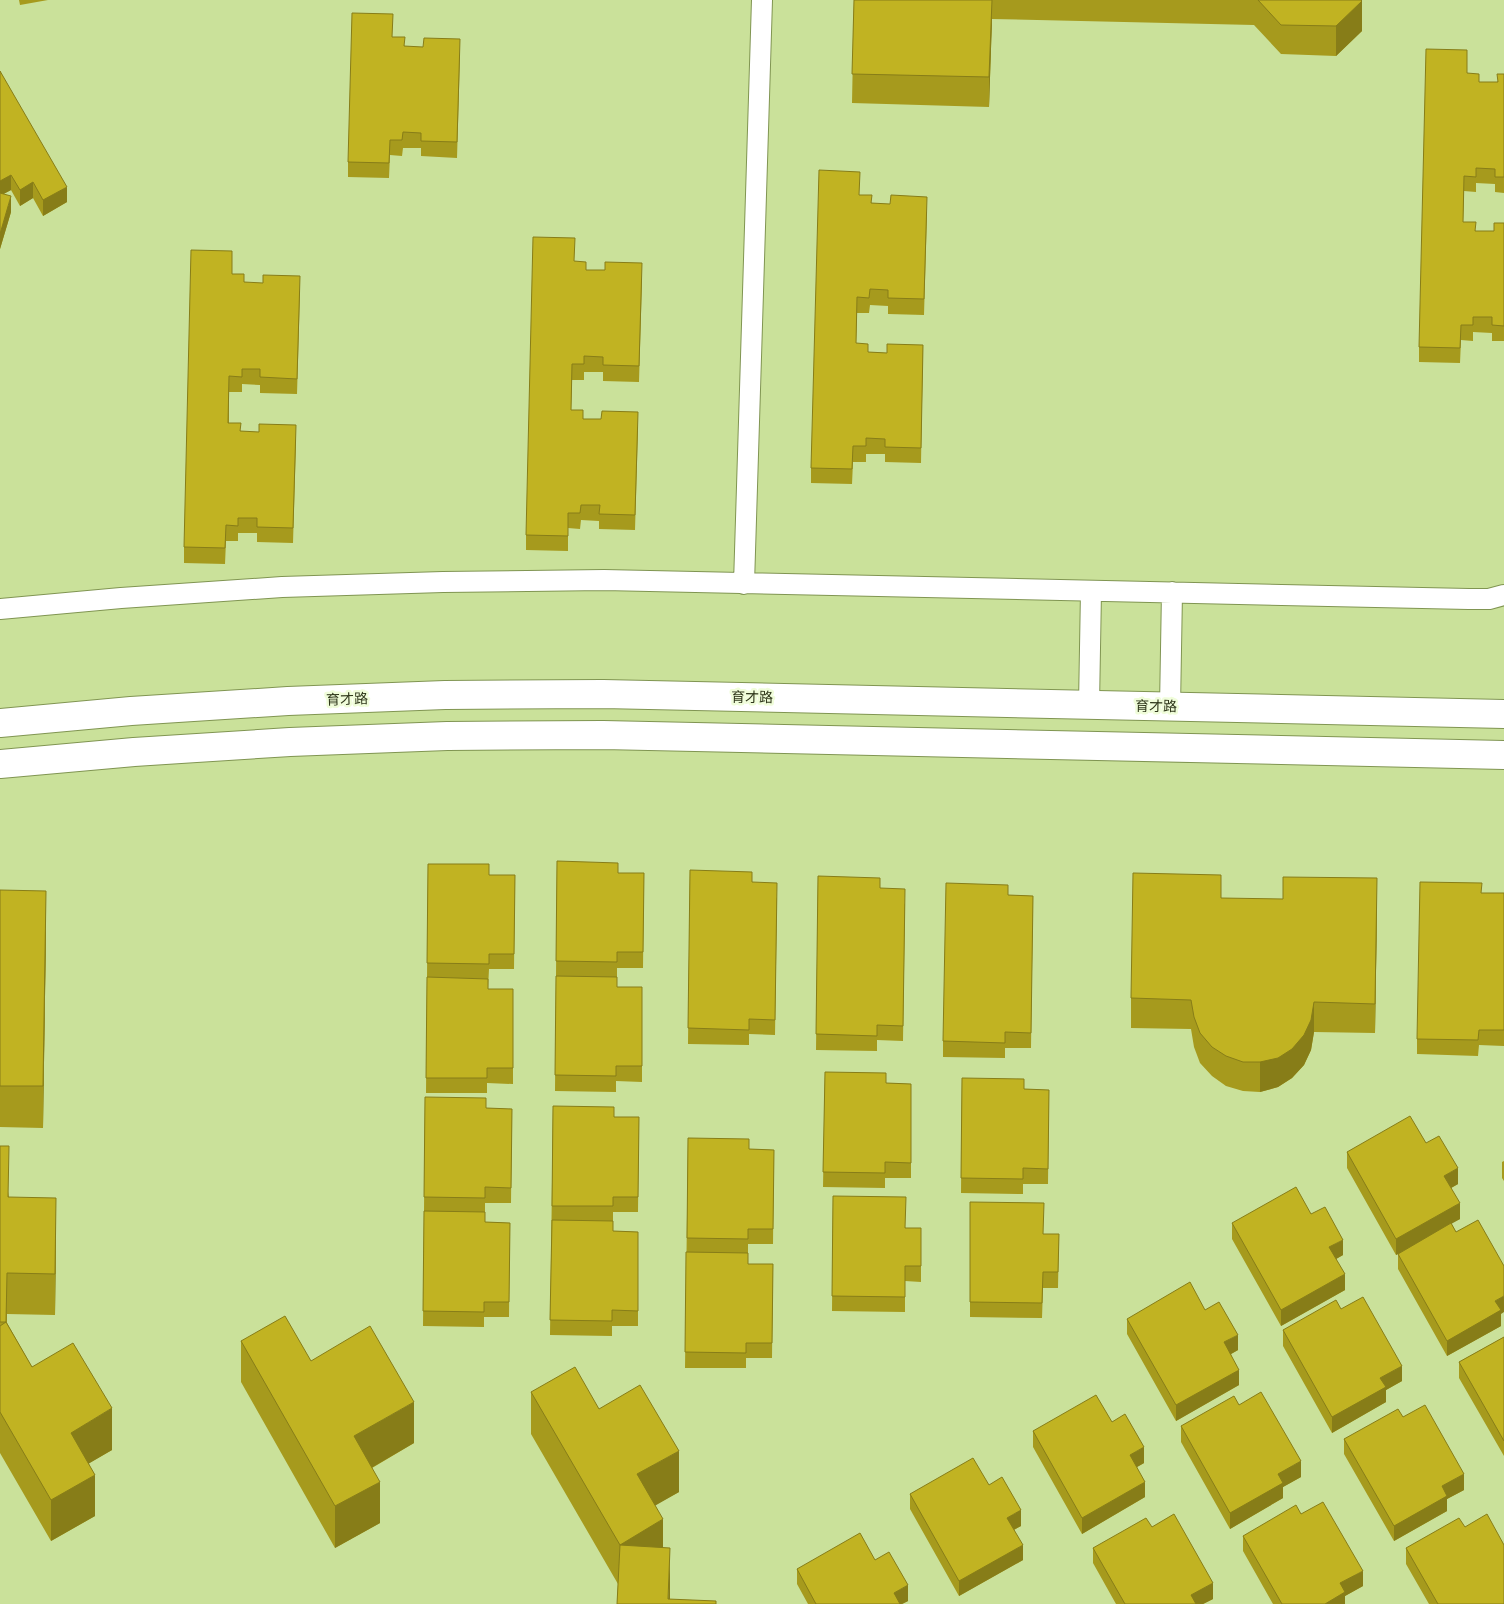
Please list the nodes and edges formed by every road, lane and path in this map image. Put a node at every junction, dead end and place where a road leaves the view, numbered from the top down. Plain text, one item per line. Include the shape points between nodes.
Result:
1 (762, 0) edge
2 (744, 584) junction
3 (1091, 591) junction
4 (1172, 592) junction
5 (1504, 595) edge
6 (0, 609) edge
7 (1089, 704) junction
8 (1170, 707) junction
9 (1504, 714) edge
10 (0, 723) edge
11 (1504, 755) edge
12 (0, 764) edge

1 - 2 lane
2 - 3 lane
2 - 6 lane via 604,580 424,582 282,587
3 - 4 lane
3 - 7 lane
4 - 5 lane via 1469,599
4 - 8 lane
7 - 8 street, 育才路
7 - 10 street, 育才路 via 613,694 446,695 288,701
8 - 9 street, 育才路
11 - 12 street via 594,735 290,742

